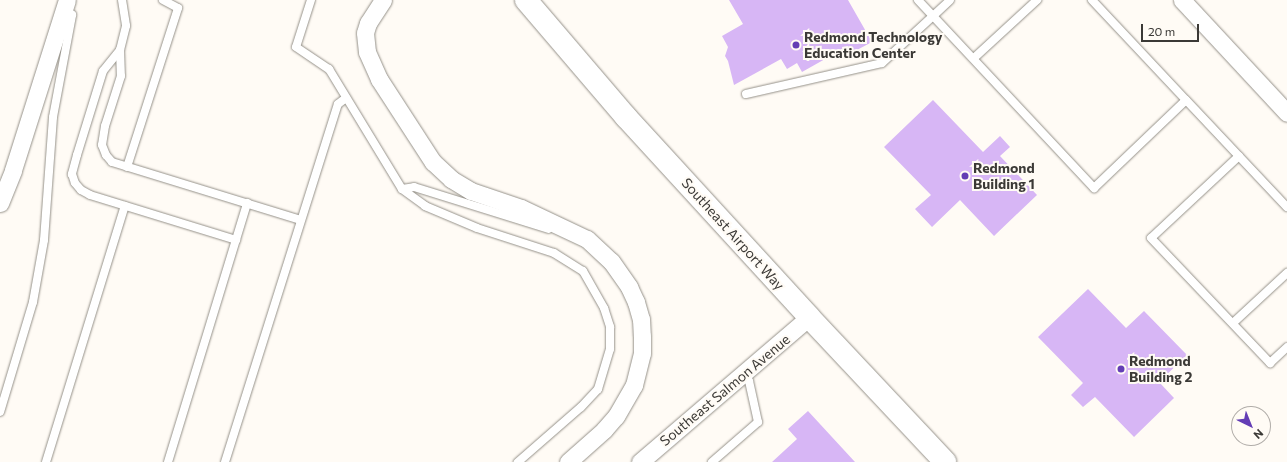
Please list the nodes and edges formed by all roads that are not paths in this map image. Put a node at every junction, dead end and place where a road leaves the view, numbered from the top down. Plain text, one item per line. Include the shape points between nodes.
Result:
1 (122, 0) edge
2 (163, 0) edge
3 (311, 0) edge
4 (383, 0) edge
5 (526, 0) edge
6 (918, 0) edge
7 (950, 0) edge
8 (1037, 0) edge
9 (1092, 0) edge
10 (1182, 0) edge
11 (66, 3) edge
12 (933, 16) junction
13 (120, 50) junction
14 (974, 58) junction
15 (746, 94) dead end
16 (346, 98) junction
17 (1186, 100) junction
18 (1287, 113) edge
19 (1239, 156) junction
20 (127, 167) junction
21 (402, 189) junction
22 (0, 203) edge
23 (247, 203) junction
24 (125, 206) junction
25 (1287, 207) edge
26 (300, 220) junction
27 (571, 230) junction
28 (236, 240) junction
29 (1287, 273) edge
30 (809, 317) junction
31 (1233, 324) junction
32 (1287, 347) edge
33 (744, 374) junction
34 (0, 412) edge
35 (46, 462) edge
36 (168, 462) edge
37 (225, 462) edge
38 (518, 462) edge
39 (568, 462) edge
40 (640, 462) edge
41 (712, 462) edge
42 (945, 462) edge

1 - 13 lane via 126,26
2 - 20 lane via 178,8
3 - 16 lane via 296,47 328,69
4 - 27 street via 368,23 365,33 367,52 379,79 433,162 451,179 472,191 521,208
5 - 30 main road, Southeast Airport Way via 600,88
6 - 12 lane
7 - 12 lane
8 - 14 lane
9 - 17 lane
10 - 18 street
11 - 22 street via 12,175
11 - 34 lane via 72,15 53,117 44,240 33,302
12 - 14 lane
12 - 15 lane via 882,63
13 - 20 lane via 121,76 105,126 102,145 112,162
13 - 24 lane via 103,71 72,174 81,190
14 - 17 lane via 1094,188
16 - 21 lane
16 - 26 lane via 338,104
17 - 19 lane
19 - 25 lane
19 - 31 lane via 1151,238
20 - 23 lane
21 - 27 lane via 414,187 562,233
21 - 38 lane via 424,206 478,228 554,253 570,262 583,271 604,308 610,328 610,349 598,389 581,408
23 - 26 lane
23 - 28 lane
24 - 28 lane
24 - 35 lane
26 - 37 lane
27 - 39 street via 599,249 621,273 636,302 642,336 639,369 626,401 604,430
28 - 36 lane
29 - 31 lane
30 - 33 street, Southeast Salmon Avenue
30 - 42 main road, Southeast Airport Way
31 - 32 lane via 1270,363
33 - 40 street, Southeast Salmon Avenue
33 - 41 lane via 749,381 758,422

